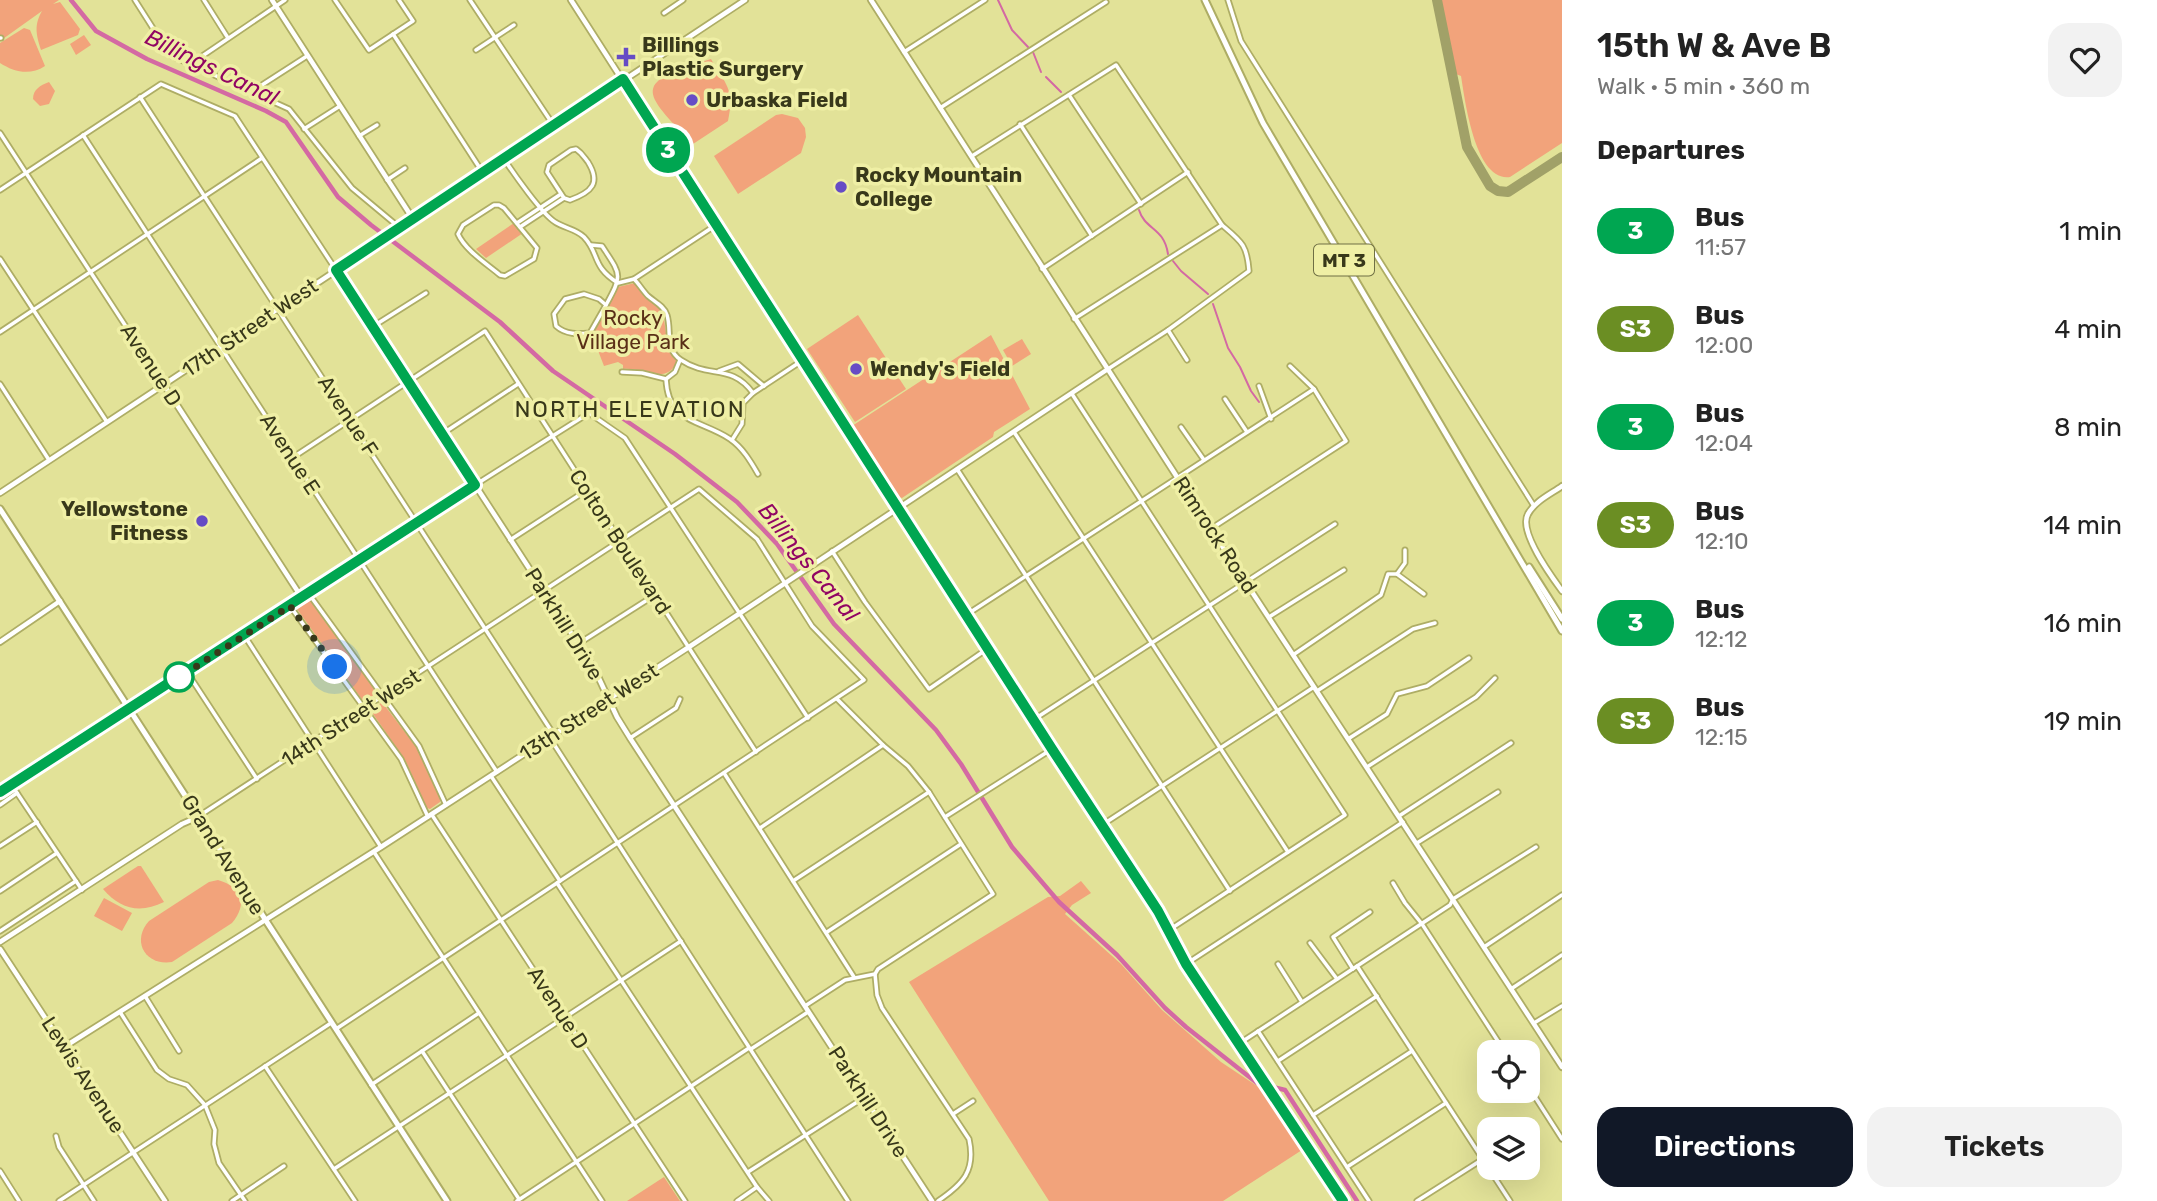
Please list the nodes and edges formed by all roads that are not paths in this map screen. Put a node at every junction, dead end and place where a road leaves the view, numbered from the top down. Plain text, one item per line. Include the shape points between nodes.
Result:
1 (135, 0) edge
2 (204, 0) edge
3 (272, 0) edge
4 (285, 0) edge
5 (335, 0) edge
6 (399, 0) edge
7 (470, 0) edge
8 (571, 0) edge
9 (683, 0) edge
10 (745, 0) edge
11 (871, 0) edge
12 (985, 0) edge
13 (1205, 0) edge
14 (1228, 0) edge
15 (1106, 2) edge
16 (276, 6) junction
17 (664, 13) dead end
18 (514, 25) dead end
19 (393, 34) junction
20 (495, 37) junction
21 (228, 38) junction
22 (476, 50) dead end
23 (904, 52) junction
24 (307, 56) junction
25 (192, 63) junction
26 (623, 79) junction
27 (256, 93) junction
28 (1069, 95) junction
29 (140, 97) junction
30 (340, 106) junction
31 (940, 108) junction
32 (1020, 124) junction
33 (377, 125) dead end
34 (554, 126) junction
35 (304, 129) junction
36 (0, 132) edge
37 (83, 135) junction
38 (359, 136) junction
39 (972, 156) junction
40 (262, 158) junction
41 (504, 159) junction
42 (405, 168) dead end
43 (1188, 172) junction
44 (26, 173) junction
45 (483, 173) junction
46 (387, 180) junction
47 (0, 190) edge
48 (205, 196) junction
49 (563, 196) junction
50 (1141, 204) junction
51 (543, 209) junction
52 (413, 219) junction
53 (519, 225) junction
54 (716, 225) junction
55 (1222, 225) junction
56 (400, 228) junction
57 (147, 234) junction
58 (1092, 236) junction
59 (591, 245) junction
60 (0, 259) edge
61 (1042, 269) junction
62 (336, 270) junction
63 (91, 272) junction
64 (634, 279) junction
65 (618, 283) junction
66 (426, 293) dead end
67 (606, 305) junction
68 (33, 310) junction
69 (279, 310) junction
70 (1074, 319) junction
71 (372, 327) junction
72 (1168, 330) junction
73 (0, 332) edge
74 (221, 347) junction
75 (680, 360) junction
76 (803, 360) junction
77 (1187, 360) dead end
78 (1290, 366) dead end
79 (1108, 369) junction
80 (622, 372) dead end
81 (713, 372) junction
82 (666, 379) junction
83 (408, 382) junction
84 (0, 384) edge
85 (518, 384) junction
86 (164, 385) junction
87 (764, 386) junction
88 (1259, 387) dead end
89 (1314, 389) junction
90 (753, 393) junction
91 (1071, 393) junction
92 (1225, 399) dead end
93 (1271, 419) junction
94 (350, 420) junction
95 (107, 422) junction
96 (1181, 427) dead end
97 (1013, 431) junction
98 (1247, 432) junction
99 (442, 434) junction
100 (553, 437) junction
101 (732, 440) junction
102 (292, 458) junction
103 (49, 460) junction
104 (1204, 460) junction
105 (956, 468) junction
106 (758, 474) dead end
107 (1177, 477) junction
108 (475, 485) junction
109 (1562, 486) edge
110 (587, 490) junction
111 (0, 492) edge
112 (1141, 500) junction
113 (1534, 506) junction
114 (671, 507) junction
115 (898, 507) junction
116 (0, 509) edge
117 (1492, 516) junction
118 (418, 523) junction
119 (1335, 524) dead end
120 (1212, 528) junction
121 (1084, 539) junction
122 (510, 540) junction
123 (620, 541) junction
124 (1405, 550) dead end
125 (831, 551) junction
126 (360, 561) junction
127 (1344, 570) dead end
128 (1397, 574) junction
129 (1026, 576) junction
130 (785, 582) junction
131 (1246, 582) junction
132 (544, 591) junction
133 (1562, 591) edge
134 (309, 594) junction
135 (1424, 594) dead end
136 (655, 595) junction
137 (302, 598) junction
138 (60, 600) junction
139 (290, 606) junction
140 (1209, 606) junction
141 (740, 613) junction
142 (966, 615) junction
143 (1269, 617) junction
144 (1562, 619) edge
145 (1435, 623) dead end
146 (486, 629) junction
147 (1562, 631) edge
148 (244, 635) junction
149 (1, 638) edge
150 (578, 644) junction
151 (1151, 644) junction
152 (689, 648) junction
153 (988, 649) junction
154 (1293, 655) junction
155 (1469, 658) dead end
156 (428, 667) junction
157 (187, 672) junction
158 (1495, 678) dead end
159 (1094, 681) junction
160 (1316, 689) junction
161 (383, 696) junction
162 (609, 699) junction
163 (680, 699) dead end
164 (837, 699) junction
165 (130, 709) junction
166 (365, 709) junction
167 (1278, 711) junction
168 (808, 718) junction
169 (1034, 720) junction
170 (552, 736) junction
171 (630, 738) junction
172 (1348, 738) junction
173 (314, 742) junction
174 (1511, 743) dead end
175 (883, 745) junction
176 (1220, 748) junction
177 (1052, 749) junction
178 (756, 752) junction
179 (1367, 767) junction
180 (497, 772) junction
181 (724, 773) junction
182 (491, 776) junction
183 (257, 779) junction
184 (11, 784) junction
185 (1163, 786) junction
186 (0, 792) edge
187 (929, 792) junction
188 (17, 793) junction
189 (1499, 793) dead end
190 (0, 805) edge
191 (446, 805) junction
192 (674, 806) junction
193 (430, 816) junction
194 (1399, 816) junction
195 (198, 817) junction
196 (945, 817) junction
197 (37, 822) junction
198 (1403, 822) junction
199 (1102, 825) junction
200 (760, 828) junction
201 (617, 843) junction
202 (961, 844) junction
203 (1417, 844) junction
204 (0, 846) edge
205 (1536, 847) dead end
206 (381, 848) junction
207 (374, 852) junction
208 (1288, 852) junction
209 (57, 853) junction
210 (76, 881) junction
211 (793, 881) junction
212 (558, 882) junction
213 (1393, 883) dead end
214 (82, 890) junction
215 (0, 891) edge
216 (1230, 891) junction
217 (1562, 895) edge
218 (1453, 899) junction
219 (1370, 912) dead end
220 (500, 919) junction
221 (265, 921) junction
222 (1422, 924) junction
223 (1169, 930) junction
224 (0, 931) edge
225 (827, 932) junction
226 (681, 941) junction
227 (0, 942) edge
228 (1310, 943) dead end
229 (1484, 947) junction
230 (0, 949) edge
231 (1562, 955) edge
232 (443, 957) junction
233 (1186, 964) junction
234 (1278, 964) dead end
235 (1355, 967) junction
236 (875, 974) junction
237 (854, 977) junction
238 (1337, 979) junction
239 (622, 980) junction
240 (1511, 989) junction
241 (144, 996) junction
242 (1377, 996) junction
243 (1302, 1002) junction
244 (805, 1006) junction
245 (1562, 1006) edge
246 (120, 1012) junction
247 (808, 1012) junction
248 (479, 1013) junction
249 (564, 1018) junction
250 (331, 1023) junction
251 (1534, 1024) junction
252 (335, 1029) junction
253 (1258, 1031) junction
254 (1498, 1040) edge
255 (1240, 1043) junction
256 (64, 1047) junction
257 (750, 1048) junction
258 (179, 1051) dead end
259 (422, 1051) junction
260 (1412, 1051) junction
261 (506, 1056) junction
262 (1278, 1061) junction
263 (265, 1065) junction
264 (1562, 1067) edge
265 (371, 1084) junction
266 (690, 1087) junction
267 (449, 1093) junction
268 (865, 1097) junction
269 (973, 1101) dead end
270 (1446, 1103) junction
271 (1539, 1103) edge
272 (205, 1105) junction
273 (953, 1114) junction
274 (1313, 1115) junction
275 (634, 1124) junction
276 (399, 1126) junction
277 (806, 1135) junction
278 (56, 1136) dead end
279 (1562, 1139) edge
280 (1477, 1150) edge
281 (133, 1152) junction
282 (576, 1162) junction
283 (1477, 1163) edge
284 (284, 1166) dead end
285 (1347, 1167) junction
286 (334, 1169) junction
287 (0, 1171) edge
288 (748, 1172) junction
289 (1496, 1180) edge
290 (84, 1184) junction
291 (757, 1187) junction
292 (241, 1195) junction
293 (19, 1201) edge
294 (58, 1201) edge
295 (94, 1201) edge
296 (165, 1201) edge
297 (232, 1201) edge
298 (245, 1201) edge
299 (355, 1201) edge
300 (447, 1201) edge
301 (519, 1201) edge
302 (602, 1201) edge
303 (685, 1201) edge
304 (737, 1201) edge
305 (769, 1201) edge
306 (848, 1201) edge
307 (935, 1201) edge
308 (1343, 1201) edge
309 (1369, 1201) edge
310 (1417, 1201) edge
311 (1510, 1201) edge

1 - 25 street via 170,55
2 - 21 street
3 - 16 street
4 - 16 street
5 - 19 street via 369,50
6 - 19 street via 413,21
7 - 20 street
8 - 26 street
9 - 17 street
10 - 26 street, 17th Street West
11 - 23 street, Rimrock Road
12 - 23 street
13 - 117 main road, MT 3 via 1264,123
14 - 113 street via 1241,41
15 - 31 street
16 - 21 street
16 - 24 street
18 - 20 street
19 - 45 street
20 - 22 street
20 - 34 street
21 - 25 street
23 - 31 street, Rimrock Road
24 - 27 street
24 - 30 street
25 - 27 street
26 - 34 street, 17th Street West
26 - 54 street
27 - 35 street via 289,109
28 - 32 street
28 - 43 street via 1116,65
28 - 50 street
29 - 37 street
29 - 40 street, Parkhill Drive via 161,84 235,116
29 - 48 street, Avenue F
30 - 35 street
30 - 38 street
31 - 39 street, Rimrock Road
32 - 39 street
32 - 58 street
33 - 38 street
34 - 41 street, 17th Street West
35 - 56 street via 352,188
36 - 44 street, Avenue D
37 - 44 street
37 - 57 street, Avenue E
38 - 46 street
39 - 61 street, Rimrock Road
40 - 48 street
40 - 62 street, Parkhill Drive
41 - 45 street, 17th Street West
41 - 51 street
42 - 46 street
43 - 50 street
43 - 55 street
44 - 47 street
44 - 63 street, Avenue D
45 - 52 street, 17th Street West
46 - 52 street
48 - 57 street
48 - 69 street, Avenue F
49 - 49 street via 547,172 549,165 576,149 595,174 595,182 575,199
49 - 51 street
50 - 58 street
51 - 53 street
51 - 59 street via 553,221 581,234
52 - 56 street, 17th Street West
53 - 53 street via 537,254 505,276 458,234 463,225 494,205 505,208
54 - 64 street
54 - 76 street
55 - 70 street
55 - 72 street via 1247,252 1249,271
56 - 62 street, 17th Street West
57 - 63 street
57 - 74 street, Avenue E
58 - 61 street
59 - 65 street via 604,275
59 - 65 street via 602,246 616,267
60 - 68 street
61 - 70 street, Rimrock Road
62 - 69 street, 17th Street West
62 - 71 street, Parkhill Drive
63 - 68 street
63 - 86 street, Avenue D
64 - 65 street
64 - 75 street via 663,308 670,346
65 - 67 street
66 - 71 street
67 - 67 street via 590,333 556,326 554,314 565,299 584,294
68 - 73 street
68 - 95 street
69 - 74 street, 17th Street West
69 - 94 street, Avenue F
70 - 79 street, Rimrock Road
71 - 83 street, Parkhill Drive
72 - 77 street
72 - 79 street
74 - 86 street, 17th Street West
74 - 102 street, Avenue E
75 - 81 street
75 - 82 street
76 - 87 street
76 - 115 street
78 - 89 street
79 - 91 street, 13th Street West
79 - 107 street, Rimrock Road
80 - 82 street
81 - 87 street via 738,364
81 - 90 street via 737,376
82 - 101 street via 674,410
83 - 85 street, Colton Boulevard via 485,331
83 - 94 street
83 - 99 street, Parkhill Drive
84 - 103 street
85 - 99 street
85 - 100 street, Colton Boulevard
86 - 95 street, 17th Street West
86 - 137 street, Avenue D
87 - 90 street
88 - 93 street
89 - 93 street
89 - 120 street via 1346,441
90 - 101 street via 743,404 742,424
91 - 97 street, 13th Street West
91 - 112 street
92 - 98 street
93 - 98 street
94 - 102 street
94 - 118 street, Avenue F
95 - 103 street, 17th Street West
96 - 104 street
97 - 105 street, 13th Street West
97 - 121 street
98 - 104 street
99 - 108 street, Parkhill Drive
100 - 108 street
100 - 110 street, Colton Boulevard
100 - 114 street via 589,413 625,438
101 - 106 street
102 - 126 street, Avenue E
103 - 111 street, 17th Street West
104 - 107 street
105 - 115 street, 13th Street West
105 - 129 street
107 - 112 street
107 - 120 street, Rimrock Road
108 - 118 street
108 - 122 street, Parkhill Drive
109 - 113 street
110 - 122 street
110 - 123 street, Colton Boulevard
112 - 121 street
112 - 140 street
113 - 133 street via 1525,530
114 - 123 street, 14th Street West
114 - 130 street, 14th Street West via 699,489 757,539
114 - 141 street
115 - 125 street, 13th Street West
115 - 142 street
116 - 138 main road, Grand Avenue
117 - 144 main road, MT 3
117 - 147 main road, MT 3
118 - 126 street
118 - 146 street, Avenue F
119 - 131 street
120 - 131 street, Rimrock Road
121 - 129 street
121 - 151 street
122 - 132 street, Parkhill Drive
123 - 132 street, 14th Street West
123 - 136 street, Colton Boulevard
124 - 128 street via 1405,563
125 - 130 street, 13th Street West
125 - 153 street via 929,689
126 - 134 street
126 - 156 street, Avenue E
127 - 143 street
128 - 135 street
128 - 154 street via 1388,574 1381,595
129 - 142 street
129 - 159 street
130 - 141 street, 13th Street West
130 - 164 street via 812,626 864,680
131 - 140 street
131 - 143 street, Rimrock Road
132 - 146 street, 14th Street West
132 - 150 street, Parkhill Drive
134 - 137 street
134 - 161 street
136 - 150 street
136 - 152 street, Colton Boulevard
137 - 139 street
138 - 149 street
138 - 165 main road, Grand Avenue
139 - 148 street
139 - 166 street, Avenue D
140 - 151 street
140 - 167 street
141 - 152 street, 13th Street West
141 - 168 street
142 - 153 street
143 - 154 street, Rimrock Road
145 - 160 street via 1413,629
146 - 156 street, 14th Street West
146 - 170 street, Avenue F
148 - 157 street
148 - 173 street
150 - 162 street, Parkhill Drive
151 - 159 street
151 - 176 street
152 - 162 street, 13th Street West
152 - 178 street, Colton Boulevard
153 - 169 street
154 - 160 street, Rimrock Road
155 - 172 street via 1427,686 1397,694 1387,714
156 - 161 street, 14th Street West
156 - 180 street, Avenue E
157 - 165 street
157 - 183 street
158 - 179 street via 1476,697
159 - 169 street
159 - 185 street
160 - 167 street
160 - 172 street, Rimrock Road
161 - 166 street, 14th Street West
161 - 191 street via 424,755
162 - 170 street, 13th Street West
162 - 171 street, Parkhill Drive
163 - 171 street via 676,708
164 - 168 street
164 - 175 street
165 - 184 street
165 - 195 main road, Grand Avenue
166 - 173 street, 14th Street West
166 - 193 street, Avenue D via 401,759
167 - 176 street
167 - 208 street via 1345,815
168 - 178 street
169 - 177 street
170 - 180 street, 13th Street West
170 - 201 street, Avenue F
171 - 192 street, Parkhill Drive
172 - 179 street, Rimrock Road
173 - 183 street, 14th Street West
173 - 206 street
174 - 194 street
175 - 187 street
175 - 200 street
176 - 185 street
176 - 208 street
177 - 196 street
177 - 199 street
178 - 181 street
179 - 194 street, Rimrock Road
180 - 182 street, 13th Street West
181 - 192 street
181 - 200 street
182 - 191 street, 13th Street West
182 - 212 street
183 - 195 street, 14th Street West
184 - 186 street
184 - 188 street
185 - 199 street
185 - 216 street
187 - 196 street
187 - 211 street
188 - 190 street
188 - 197 street
189 - 203 street
191 - 193 street, 13th Street West
192 - 201 street
192 - 244 street, Parkhill Drive
193 - 206 street, 13th Street West
193 - 220 street, Avenue D
194 - 198 street, Rimrock Road
195 - 214 street, 14th Street West
195 - 221 main road, Grand Avenue
196 - 202 street
197 - 204 street
197 - 209 street
198 - 203 street, Rimrock Road
198 - 233 street
199 - 223 street
200 - 211 street
201 - 212 street
201 - 226 street, Avenue F
202 - 225 street
202 - 236 street via 993,894
203 - 218 street, Rimrock Road
205 - 218 street
206 - 207 street, 13th Street West
207 - 221 street, 13th Street West
207 - 232 street
208 - 216 street
209 - 210 street
209 - 215 street
210 - 214 street
210 - 224 street
211 - 225 street
212 - 220 street
212 - 239 street
213 - 222 street
214 - 227 street, 14th Street West
216 - 223 street
217 - 229 street
218 - 222 street
218 - 229 street, Rimrock Road
219 - 235 street via 1333,937
220 - 232 street
220 - 249 street, Avenue D
221 - 241 street, 13th Street West
221 - 250 main road, Grand Avenue
222 - 235 street
222 - 254 street
223 - 233 street
225 - 237 street
226 - 239 street
226 - 257 street, Avenue F
228 - 238 street
229 - 240 street, Rimrock Road
230 - 256 street, Lewis Avenue
231 - 240 street
232 - 248 street
232 - 252 street
233 - 255 street
234 - 243 street
235 - 238 street
235 - 242 street
236 - 237 street
236 - 273 street via 882,1008
237 - 244 street
238 - 243 street
239 - 249 street
239 - 266 street
240 - 251 street, Rimrock Road
241 - 246 street, 13th Street West
241 - 258 street
242 - 260 street
242 - 262 street
243 - 253 street
244 - 247 street, Parkhill Drive
245 - 251 street
246 - 256 street, 13th Street West
246 - 272 street via 157,1070 187,1085
247 - 257 street
247 - 268 street, Parkhill Drive
248 - 259 street
248 - 261 street
249 - 261 street
249 - 275 street, Avenue D
250 - 252 main road, Grand Avenue
250 - 263 street
251 - 264 street, Rimrock Road
252 - 265 main road, Grand Avenue
253 - 255 street
253 - 262 street
255 - 308 street
256 - 281 street, Lewis Avenue
257 - 266 street
257 - 277 street, Avenue F
259 - 265 street
259 - 267 street
260 - 270 street
260 - 274 street
261 - 267 street
261 - 282 street
262 - 274 street
263 - 272 street
263 - 286 street
265 - 276 main road, Grand Avenue
266 - 275 street
266 - 288 street
267 - 276 street
267 - 301 street
268 - 277 street
268 - 307 street, Parkhill Drive
269 - 273 street
270 - 280 street
270 - 285 street
271 - 279 street
272 - 281 street
272 - 292 street via 215,1130 216,1155
273 - 307 street via 973,1155 960,1185
274 - 285 street
275 - 282 street
275 - 303 street, Avenue D
276 - 286 street
276 - 300 main road, Grand Avenue
277 - 288 street
277 - 306 street, Avenue F
278 - 290 street
281 - 290 street
281 - 296 street, Lewis Avenue
282 - 301 street
282 - 302 street
283 - 310 street
284 - 292 street
285 - 309 street
286 - 299 street
287 - 293 street
288 - 291 street
289 - 311 street
290 - 294 street
290 - 295 street
291 - 304 street
291 - 305 street
292 - 297 street
292 - 298 street

